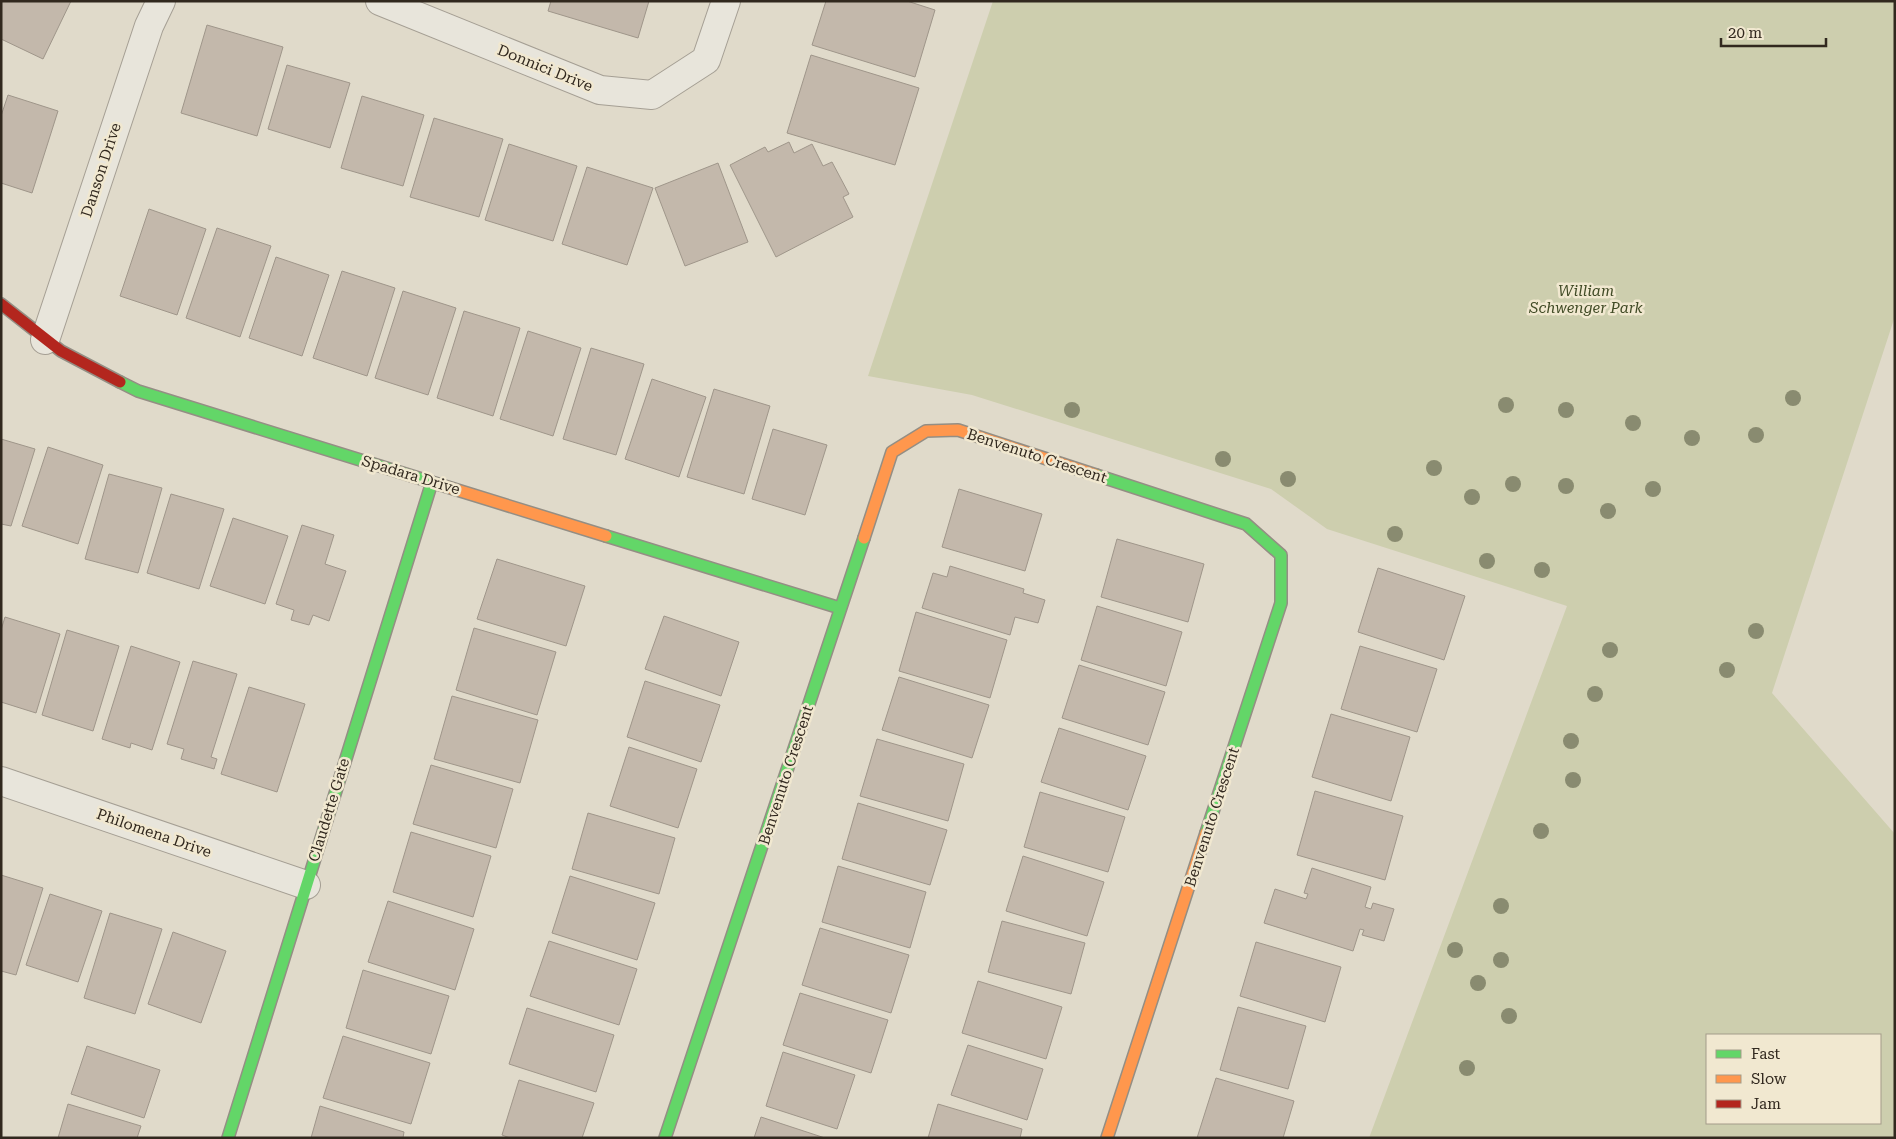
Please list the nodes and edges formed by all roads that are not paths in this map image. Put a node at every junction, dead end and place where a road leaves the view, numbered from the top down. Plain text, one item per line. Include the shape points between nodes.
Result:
1 (161, 1) edge
2 (380, 1) edge
3 (726, 1) edge
4 (1, 304) edge
5 (45, 340) junction
6 (432, 482) junction
7 (840, 608) junction
8 (1, 781) edge
9 (306, 885) junction
10 (228, 1138) edge
11 (665, 1138) edge
12 (1107, 1138) edge

1 - 5 street, Danson Drive via 149,26
2 - 3 street, Donnici Drive via 600,90 652,95 706,60
4 - 5 street, Spadara Drive
5 - 6 street, Spadara Drive via 138,391
6 - 7 street, Spadara Drive
6 - 9 street, Claudette Gate
7 - 11 street, Benvenuto Crescent
7 - 12 street, Benvenuto Crescent via 892,452 926,431 958,430 1246,524 1281,555 1282,603
8 - 9 street, Philomena Drive
9 - 10 street, Claudette Gate

